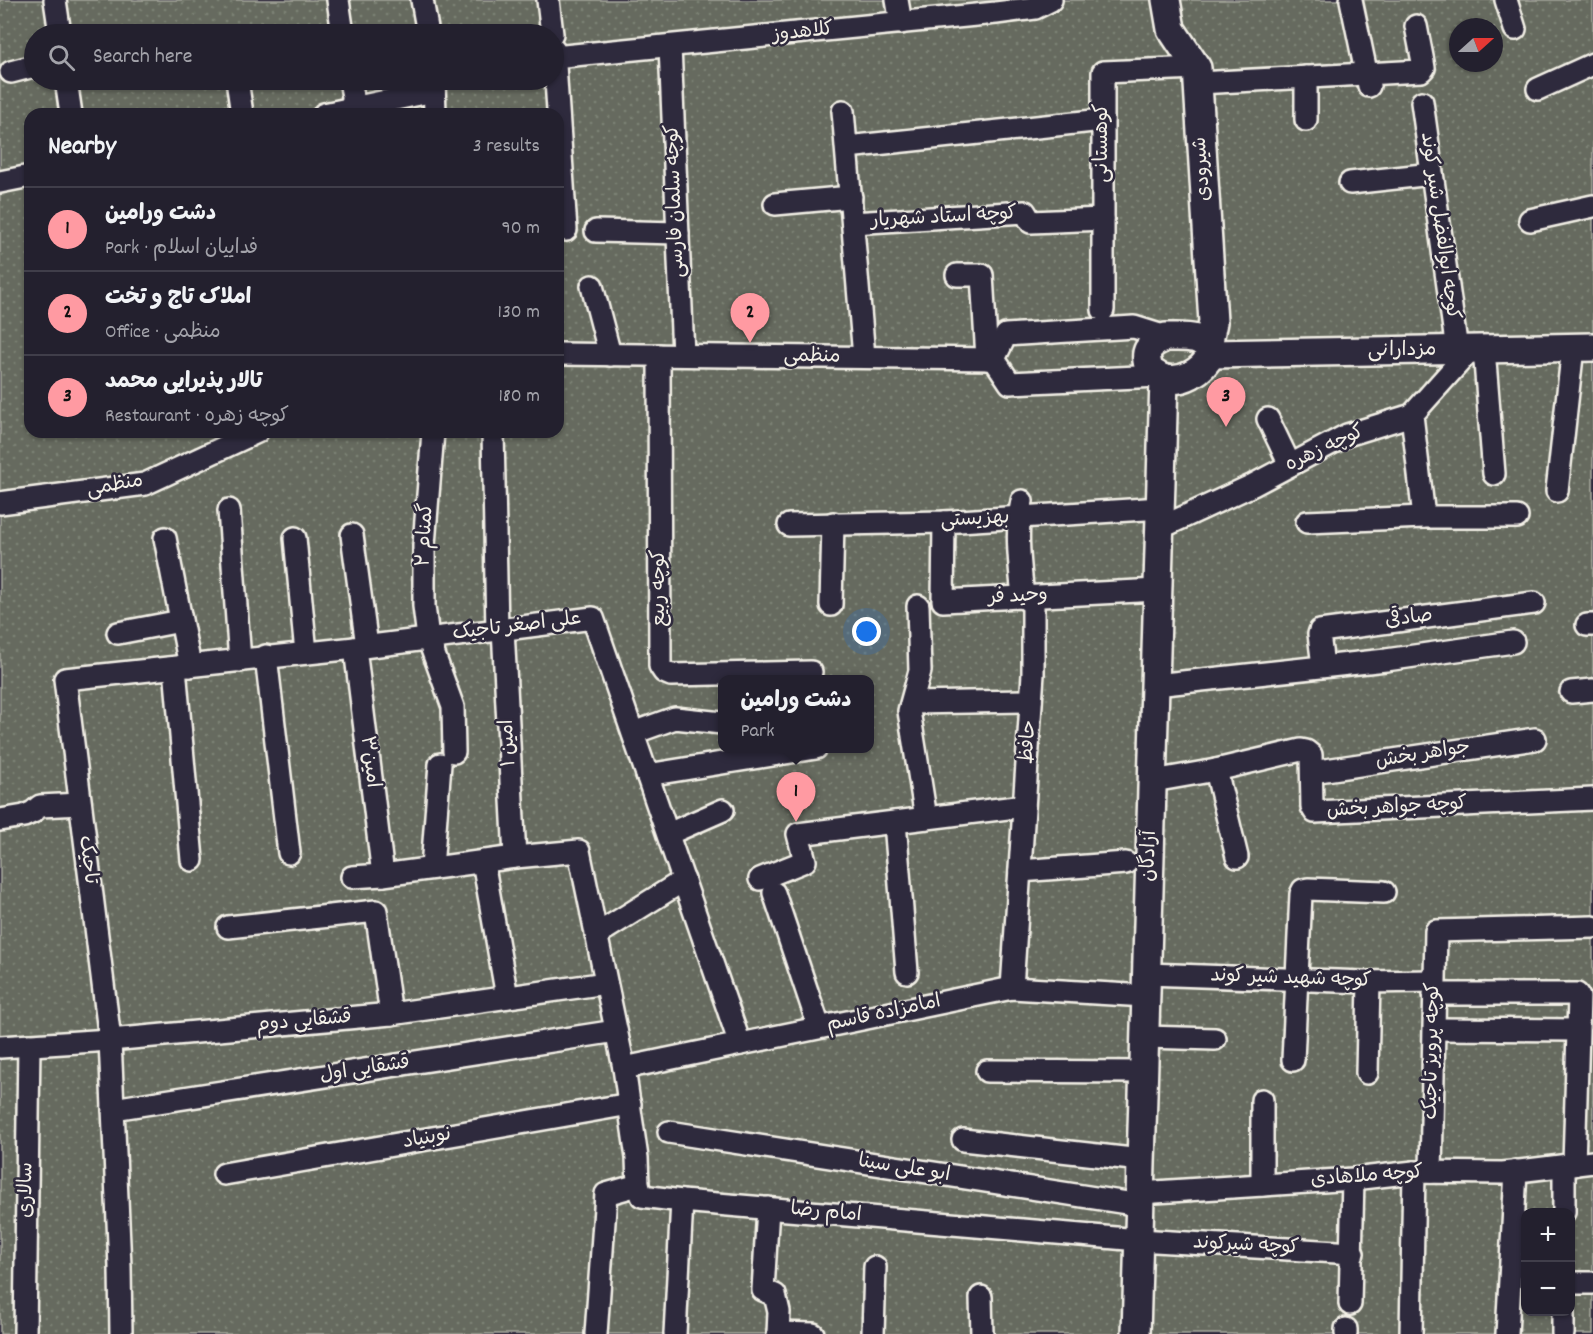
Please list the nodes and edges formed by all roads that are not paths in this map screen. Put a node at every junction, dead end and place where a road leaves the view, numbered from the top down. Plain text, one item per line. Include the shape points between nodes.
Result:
1 (55, 0) edge
2 (338, 0) edge
3 (422, 0) edge
4 (548, 0) edge
5 (897, 0) edge
6 (1051, 0) edge
7 (1166, 0) edge
8 (1351, 0) edge
9 (1506, 0) edge
10 (901, 23) junction
11 (59, 24) edge
12 (342, 24) edge
13 (426, 24) edge
14 (551, 24) edge
15 (1416, 26) dead end
16 (1515, 29) dead end
17 (670, 46) junction
18 (564, 54) edge
19 (1593, 64) edge
20 (24, 69) edge
21 (11, 72) dead end
22 (1198, 76) junction
23 (1306, 77) junction
24 (1368, 80) junction
25 (1538, 89) dead end
26 (67, 90) edge
27 (238, 90) edge
28 (352, 90) edge
29 (417, 90) edge
30 (434, 90) edge
31 (556, 90) edge
32 (1422, 102) dead end
33 (70, 108) edge
34 (241, 108) edge
35 (355, 108) joint
36 (435, 108) edge
37 (558, 108) edge
38 (843, 111) dead end
39 (1103, 120) junction
40 (1306, 120) dead end
41 (847, 147) junction
42 (1432, 174) junction
43 (24, 177) edge
44 (0, 182) edge
45 (1350, 183) dead end
46 (851, 197) junction
47 (564, 201) edge
48 (775, 204) dead end
49 (1593, 206) edge
50 (1103, 219) junction
51 (1530, 220) dead end
52 (853, 223) junction
53 (566, 230) dead end
54 (597, 231) dead end
55 (678, 233) junction
56 (957, 275) dead end
57 (592, 286) dead end
58 (1103, 310) dead end
59 (1166, 338) junction
60 (1583, 347) edge
61 (1471, 349) junction
62 (564, 350) edge
63 (1210, 350) junction
64 (610, 355) junction
65 (659, 355) junction
66 (683, 356) junction
67 (864, 357) junction
68 (990, 359) junction
69 (1162, 378) junction
70 (1412, 415) junction
71 (1268, 419) dead end
72 (244, 438) edge
73 (433, 438) edge
74 (493, 438) edge
75 (1290, 465) junction
76 (1494, 474) dead end
77 (1557, 491) dead end
78 (0, 503) edge
79 (1020, 509) junction
80 (229, 510) dead end
81 (1424, 517) junction
82 (1517, 517) dead end
83 (1160, 518) junction
84 (1307, 522) dead end
85 (833, 523) junction
86 (789, 525) dead end
87 (944, 529) junction
88 (352, 535) dead end
89 (295, 537) dead end
90 (165, 538) dead end
91 (1158, 590) junction
92 (1023, 597) junction
93 (1534, 603) dead end
94 (831, 605) dead end
95 (918, 606) dead end
96 (181, 621) junction
97 (500, 629) junction
98 (118, 633) dead end
99 (428, 638) junction
100 (1513, 642) dead end
101 (361, 647) junction
102 (306, 653) junction
103 (266, 656) junction
104 (240, 661) junction
105 (1323, 666) junction
106 (182, 667) junction
107 (811, 672) dead end
108 (64, 679) joint
109 (1155, 686) junction
110 (1593, 690) edge
111 (1571, 692) dead end
112 (1031, 701) junction
113 (912, 703) junction
114 (718, 722) edge
115 (633, 733) junction
116 (1535, 739) dead end
117 (785, 753) edge
118 (1216, 770) junction
119 (1312, 772) junction
120 (647, 775) junction
121 (1153, 781) junction
122 (1593, 799) edge
123 (80, 804) junction
124 (1024, 806) junction
125 (723, 810) dead end
126 (926, 818) junction
127 (0, 820) edge
128 (895, 822) junction
129 (668, 834) junction
130 (289, 853) dead end
131 (515, 857) junction
132 (1237, 857) dead end
133 (192, 860) dead end
134 (483, 861) junction
135 (1126, 863) dead end
136 (432, 868) junction
137 (1020, 871) junction
138 (383, 875) junction
139 (352, 877) dead end
140 (684, 880) junction
141 (1384, 892) dead end
142 (228, 927) dead end
143 (1593, 927) edge
144 (596, 935) junction
145 (907, 972) dead end
146 (1296, 979) junction
147 (1369, 982) junction
148 (606, 983) junction
149 (1146, 985) junction
150 (1434, 987) junction
151 (1012, 988) junction
152 (507, 997) junction
153 (391, 1014) junction
154 (819, 1028) junction
155 (1434, 1029) junction
156 (1578, 1030) junction
157 (616, 1031) junction
158 (1145, 1036) junction
159 (1215, 1039) dead end
160 (110, 1040) junction
161 (740, 1044) junction
162 (29, 1045) junction
163 (0, 1047) edge
164 (1293, 1060) dead end
165 (624, 1068) junction
166 (987, 1071) dead end
167 (1144, 1072) junction
168 (1367, 1073) dead end
169 (1262, 1100) dead end
170 (630, 1104) junction
171 (113, 1109) junction
172 (669, 1132) dead end
173 (963, 1140) dead end
174 (1141, 1160) junction
175 (1577, 1164) edge
176 (1516, 1171) junction
177 (1422, 1172) junction
178 (224, 1174) dead end
179 (1353, 1179) junction
180 (638, 1185) junction
181 (1262, 1185) junction
182 (1140, 1199) junction
183 (682, 1201) junction
184 (768, 1208) junction
185 (1565, 1208) edge
186 (1139, 1240) junction
187 (1353, 1253) junction
188 (875, 1266) dead end
189 (1575, 1283) edge
190 (1593, 1283) edge
191 (981, 1297) dead end
192 (1350, 1304) dead end
193 (1563, 1316) edge
194 (778, 1333) edge
195 (25, 1334) edge
196 (121, 1334) edge
197 (596, 1334) edge
198 (675, 1334) edge
199 (813, 1334) edge
200 (873, 1334) edge
201 (982, 1334) edge
202 (1136, 1334) edge
203 (1411, 1334) edge
204 (1507, 1334) edge
205 (1563, 1334) edge

1 - 11 street
2 - 12 street
3 - 13 street
4 - 14 street
5 - 10 street
6 - 10 street, کلاهدوز via 1035,8
7 - 22 main road via 1171,29
8 - 24 street
9 - 16 street
10 - 17 street, کلاهدوز
15 - 24 street via 1424,68
17 - 18 street, کلاهدوز
17 - 55 street, کوچه سلمان فارسی
19 - 25 street
20 - 21 street
22 - 23 street
22 - 39 street, کوهستانی via 1103,72
22 - 63 main road, شیرودی via 1213,322
23 - 24 street
23 - 40 street
26 - 33 street
27 - 34 street
28 - 35 street
29 - 35 street
30 - 36 street
31 - 37 street
32 - 42 street, کوچه ابوالفضل شیر کوند
38 - 41 street
39 - 41 street
39 - 50 street, کوهستانی
41 - 46 street
42 - 45 street
42 - 61 street, کوچه ابوالفضل شیر کوند
43 - 44 street
46 - 48 street
46 - 52 street
47 - 53 street
49 - 51 street
50 - 52 street, کوچه استاد شهریار via 1031,222 1025,212
50 - 58 street, کوهستانی
52 - 67 street
54 - 55 street
55 - 66 street, کوچه سلمان فارسی
56 - 68 street via 982,274
57 - 64 street
59 - 63 main road via 1201,340
59 - 68 street via 1134,327 1006,335
59 - 69 main road via 1152,343 1146,356 1150,371
60 - 61 main road, مزدارانی
60 - 77 street
61 - 63 main road, مزدارانی
61 - 70 street
61 - 76 street, کوچه ابوالفضل شیر کوند
62 - 64 street, منظمی
63 - 69 main road via 1207,363 1199,371
64 - 65 street, منظمی
65 - 66 street, منظمی
65 - 107 street, کوچه ربیع via 660,666 671,675
66 - 67 street, منظمی
67 - 68 street, منظمی
68 - 69 street via 1010,382
69 - 83 main road, آزادگان
70 - 75 street, کوچه زهره via 1347,435
70 - 81 street
71 - 75 street
72 - 78 street, منظمی via 145,484
73 - 99 street, گمنام ۲ via 424,545
74 - 97 street, امین ۱
75 - 83 street, کوچه زهره via 1184,518
79 - 83 street, بهزیستی
79 - 87 street, بهزیستی
79 - 92 street, حافظ
80 - 104 street
81 - 82 street
81 - 84 street
83 - 91 main road, آزادگان
85 - 86 street, بهزیستی
85 - 87 street, بهزیستی
85 - 94 street
87 - 92 street, وحید فر via 943,601
88 - 101 street, امین۳
89 - 102 street
90 - 96 street
91 - 92 street, وحید فر
91 - 109 main road, آزادگان
92 - 112 street, حافظ via 1033,604
93 - 105 street, صادقی via 1320,631
95 - 113 street via 920,671
96 - 98 street
96 - 106 street
97 - 99 street, علی اصغر تاجیک
97 - 115 street, علی اصغر تاجیک via 593,618
97 - 131 street, امین ۱
99 - 101 street, علی اصغر تاجیک
99 - 136 street, گمنام ۲ via 453,707
100 - 105 street, صادقی
101 - 102 street, علی اصغر تاجیک
101 - 138 street, امین۳
102 - 103 street, علی اصغر تاجیک
103 - 104 street, علی اصغر تاجیک
103 - 130 street
104 - 106 street, علی اصغر تاجیک
105 - 109 street, صادقی
106 - 108 street, علی اصغر تاجیک
106 - 133 street
108 - 123 street, تاجیک
109 - 121 main road, آزادگان
110 - 111 street
112 - 113 street
112 - 124 street, حافظ
113 - 126 street via 909,711
114 - 115 street via 675,718
115 - 120 street, علی اصغر تاجیک
116 - 119 street, جواهر بخش
117 - 120 street
118 - 119 street, کوچه جواهر بخش via 1301,750 1311,755
118 - 121 street, کوچه جواهر بخش
118 - 132 street
119 - 122 street, کوچه جواهر بخش via 1315,812
120 - 129 street, علی اصغر تاجیک
121 - 149 main road, آزادگان
123 - 127 street via 40,806 24,816
123 - 160 street, تاجیک
124 - 126 street
124 - 137 street, حافظ
125 - 129 street
126 - 128 street
128 - 145 street
128 - 154 street via 798,834 805,861 767,886
129 - 140 street, علی اصغر تاجیک
131 - 134 street
131 - 144 street via 579,851
134 - 136 street
134 - 152 street
135 - 137 street
136 - 138 street
137 - 151 street, حافظ
138 - 139 street
140 - 144 street
140 - 161 street, علی اصغر تاجیک
141 - 146 street via 1304,890
142 - 153 street via 376,911
143 - 150 street, کوچه پرویز تاجیک via 1436,931
144 - 148 street
146 - 147 street, کوچه شهید شیر کوند
146 - 149 street, کوچه شهید شیر کوند
146 - 164 street
147 - 150 street, کوچه شهید شیر کوند
147 - 168 street
148 - 152 street, قشقایی دوم
148 - 157 street
149 - 151 street, امامزاده قاسم
149 - 158 main road, آزادگان
150 - 155 street, کوچه پرویز تاجیک
150 - 156 street, کوچه شهید شیر کوند via 1577,994
151 - 154 street, امامزاده قاسم
152 - 153 street, قشقایی دوم
153 - 160 street, قشقایی دوم
154 - 161 street, امامزاده قاسم
155 - 156 street
155 - 177 street, کوچه پرویز تاجیک
156 - 175 street
157 - 165 street
157 - 171 street, قشقایی اول
158 - 159 street
158 - 167 main road, آزادگان
160 - 162 street, قشقایی دوم
160 - 171 street, تاجیک
161 - 165 street, امامزاده قاسم
162 - 163 street, قشقایی دوم
162 - 195 street, سالاری
165 - 170 street
166 - 167 street
167 - 174 main road, آزادگان
169 - 181 street
170 - 178 street, نوبنیاد
170 - 180 street
171 - 196 street, تاجیک
172 - 182 street, ابو علی سینا
173 - 174 street
174 - 182 main road, آزادگان
175 - 176 street, کوچه ملاهادی
175 - 185 street
176 - 177 street, کوچه ملاهادی
176 - 204 street
177 - 179 street, کوچه ملاهادی
177 - 203 street, کوچه پرویز تاجیک
179 - 181 street, کوچه ملاهادی
179 - 187 street
180 - 183 street, امام رضا via 642,1196
180 - 197 street via 606,1194
181 - 182 street, کوچه ملاهادی
182 - 186 main road, آزادگان
183 - 184 street, امام رضا
183 - 198 street
184 - 186 street, امام رضا
184 - 194 street via 763,1290 775,1295
186 - 187 street, کوچه شیرکوند
186 - 202 main road, آزادگان
187 - 192 street
188 - 200 street
189 - 190 street
191 - 201 street
193 - 205 street
194 - 199 street

